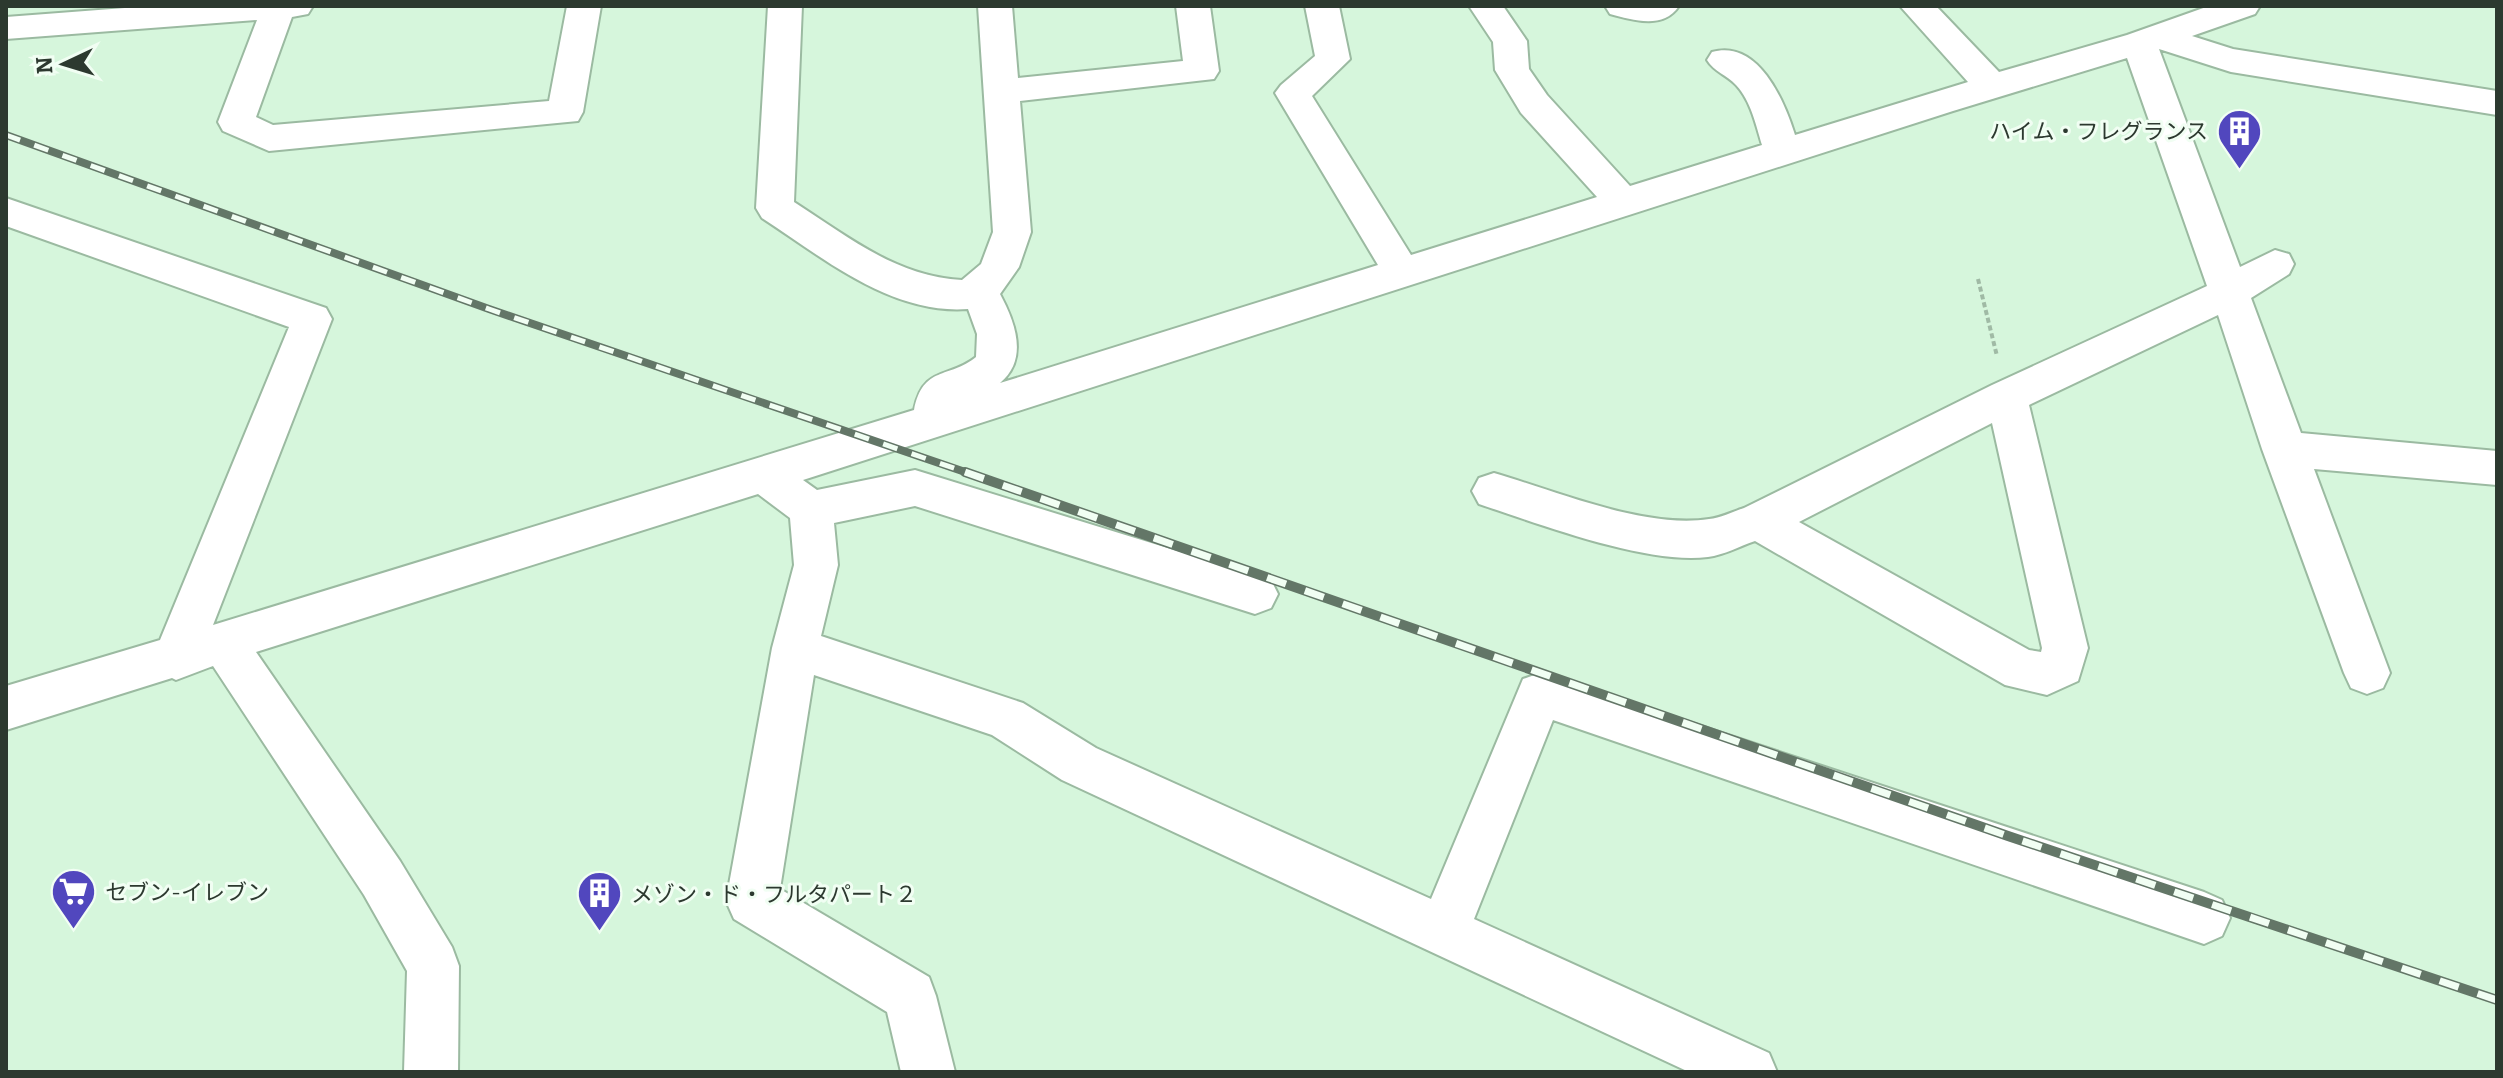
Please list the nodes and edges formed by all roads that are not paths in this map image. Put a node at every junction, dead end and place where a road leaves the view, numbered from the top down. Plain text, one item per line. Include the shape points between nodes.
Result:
1 (584, 6) edge
2 (785, 6) edge
3 (995, 6) edge
4 (1193, 6) edge
5 (1322, 6) edge
6 (1486, 6) edge
7 (1622, 6) edge
8 (1662, 6) edge
9 (1917, 6) edge
10 (2243, 6) edge
11 (287, 7) edge
12 (167, 12) edge
13 (2192, 13) edge
14 (6, 28) edge
15 (2146, 39) junction
16 (1724, 60) dead end
17 (1992, 86) junction
18 (1002, 91) junction
19 (2497, 103) edge
20 (1782, 152) junction
21 (1623, 202) junction
22 (6, 212) edge
23 (2275, 264) dead end
24 (1402, 272) junction
25 (978, 290) junction
26 (2231, 292) junction
27 (2007, 397) junction
28 (933, 422) junction
29 (2283, 449) junction
30 (2497, 468) edge
31 (765, 475) junction
32 (1494, 491) dead end
33 (811, 510) junction
34 (1759, 521) junction
35 (1255, 594) dead end
36 (224, 643) junction
37 (795, 648) junction
38 (176, 659) junction
39 (2367, 673) dead end
40 (6, 708) edge
41 (2204, 918) dead end
42 (1443, 932) junction
43 (431, 1072) edge
44 (928, 1072) edge
45 (1750, 1072) edge

1 - 11 street via 565,112 269,138 236,122
2 - 25 street via 775,208 894,281 927,293
3 - 18 street
4 - 18 street via 1202,71
5 - 24 street via 1333,59 1293,93
6 - 21 street via 1510,41 1512,70 1534,104
7 - 8 street via 1645,12
9 - 17 street
10 - 13 street
11 - 12 street
12 - 14 street
13 - 15 street
15 - 17 street
15 - 19 street via 2231,60
15 - 26 street
16 - 20 street via 1752,79
17 - 20 street
18 - 25 street via 1012,232 1002,265
20 - 21 street
21 - 24 street
22 - 38 street via 312,319
23 - 26 street
24 - 28 street
25 - 28 street via 989,308 997,355 981,376 962,379 938,397
26 - 27 street
26 - 29 street
27 - 34 street
27 - 34 street via 2065,648 2062,666 2047,674 2021,670
28 - 31 street
29 - 30 street
29 - 39 street
31 - 33 street
31 - 36 street
32 - 34 street via 1676,540 1711,538
33 - 35 street via 915,488
33 - 37 street via 816,565
36 - 38 street
36 - 43 street via 382,878 433,966
37 - 42 street via 1006,718 1079,764
37 - 44 street via 752,901 910,996
38 - 40 street
41 - 42 street via 1540,694
42 - 45 street

